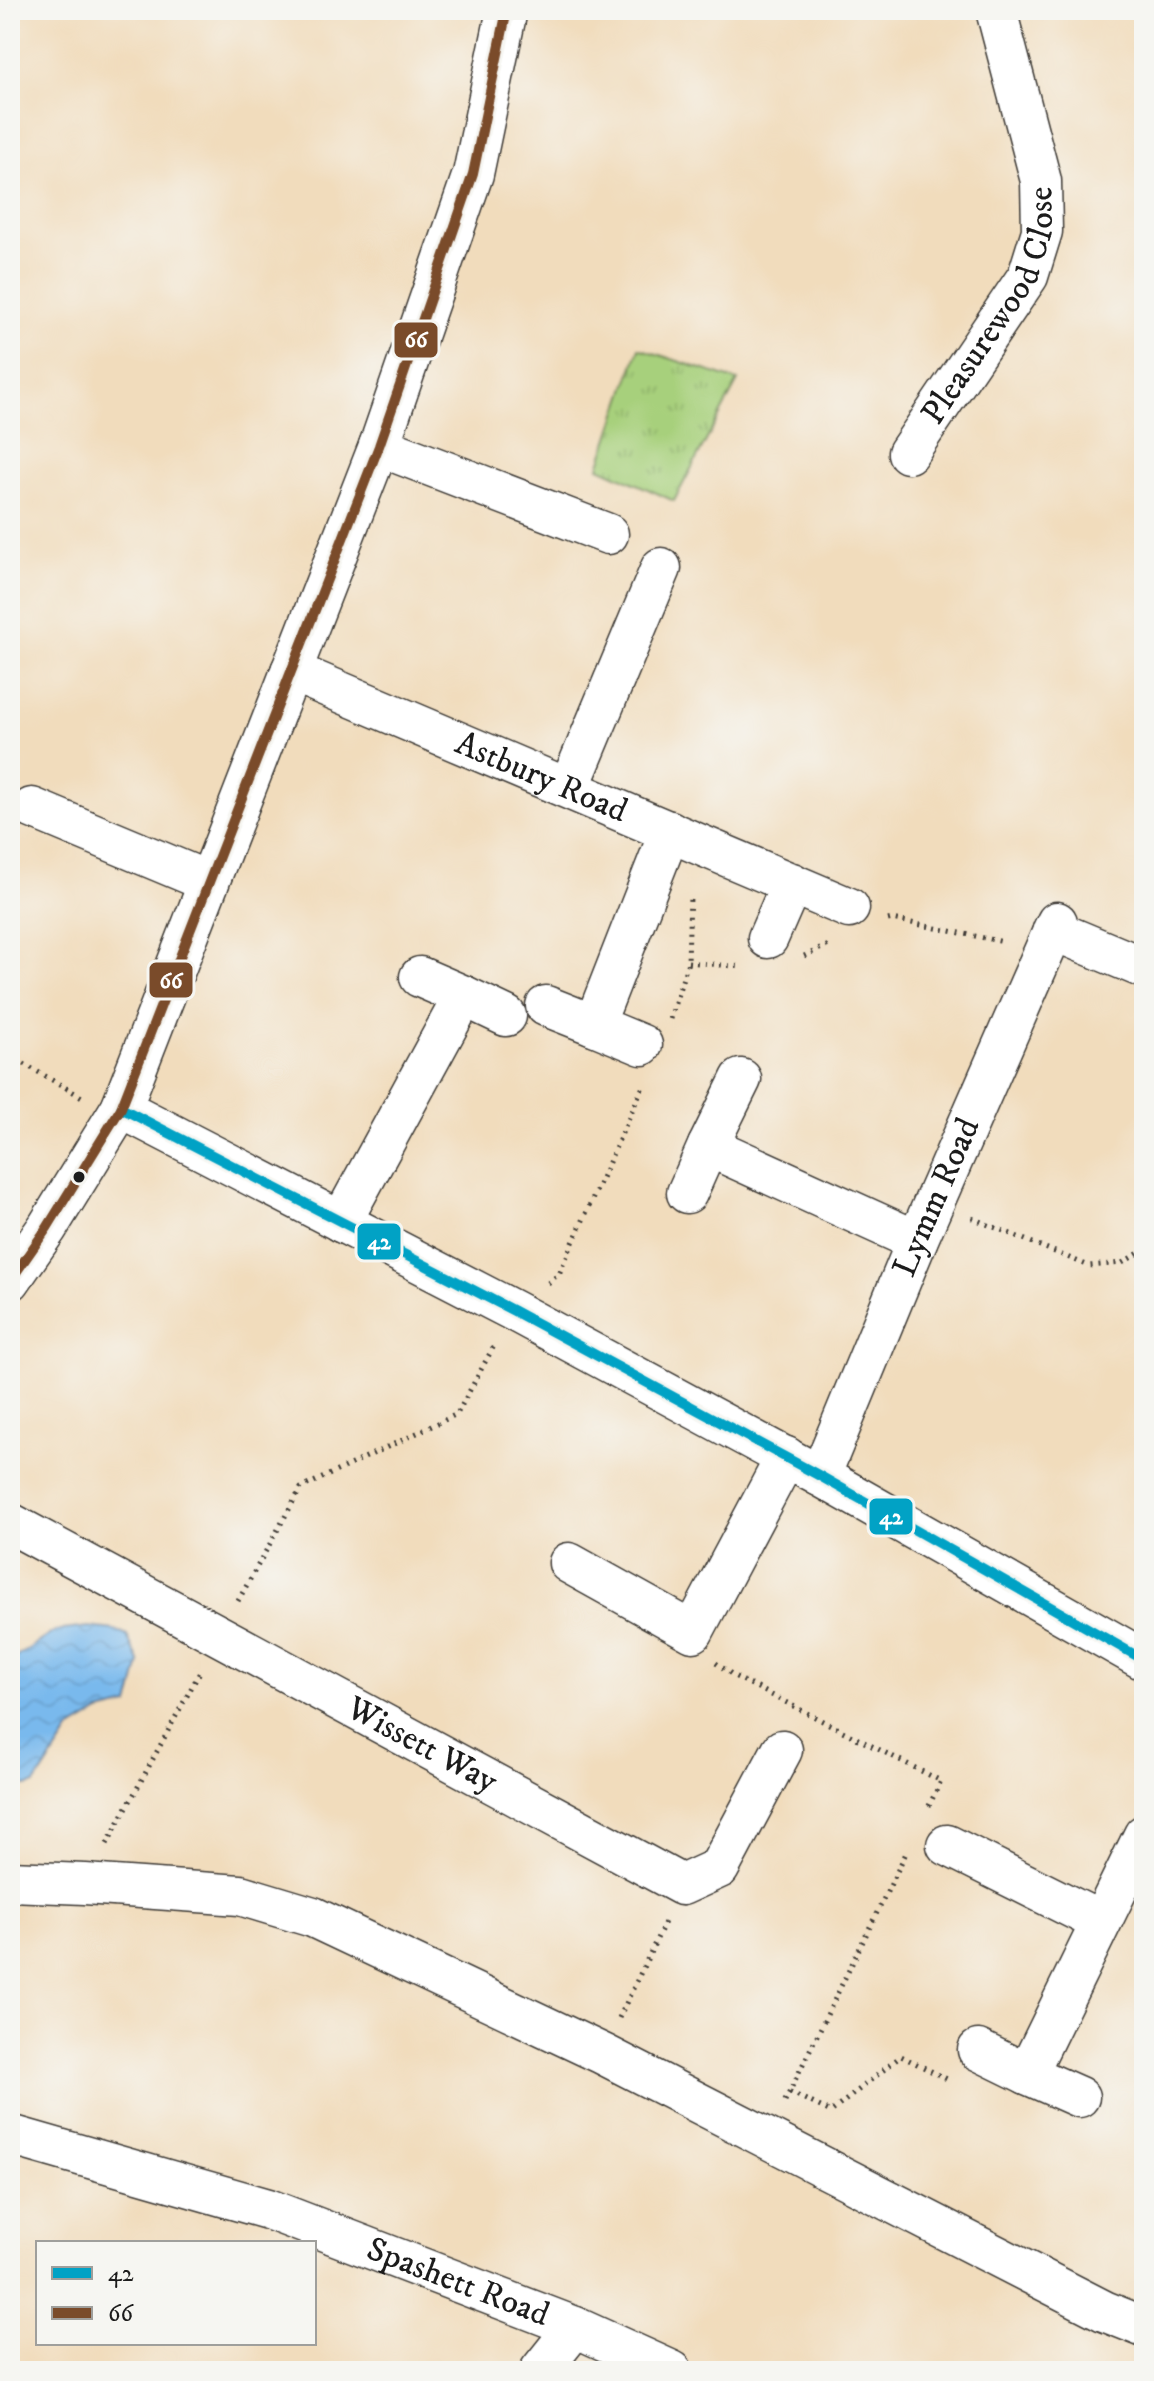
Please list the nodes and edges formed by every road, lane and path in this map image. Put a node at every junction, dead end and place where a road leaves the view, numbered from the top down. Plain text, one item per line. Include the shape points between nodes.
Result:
1 (507, 10) edge
2 (996, 10) edge
3 (379, 446) junction
4 (908, 453) dead end
5 (608, 534) dead end
6 (661, 568) dead end
7 (291, 671) junction
8 (569, 788) junction
9 (32, 808) dead end
10 (681, 835) junction
11 (209, 882) junction
12 (792, 883) junction
13 (849, 908) dead end
14 (768, 938) dead end
15 (1144, 968) edge
16 (420, 977) dead end
17 (464, 996) junction
18 (546, 1006) dead end
19 (506, 1016) dead end
20 (594, 1025) junction
21 (653, 1048) junction
22 (10, 1056) edge
23 (741, 1079) dead end
24 (118, 1112) junction
25 (708, 1146) junction
26 (687, 1193) dead end
27 (934, 1203) junction
28 (341, 1222) junction
29 (917, 1241) junction
30 (1144, 1250) edge
31 (10, 1281) edge
32 (514, 1311) junction
33 (803, 1467) junction
34 (10, 1523) edge
35 (569, 1563) dead end
36 (693, 1632) junction
37 (219, 1636) junction
38 (1144, 1660) edge
39 (782, 1750) dead end
40 (927, 1835) junction
41 (1144, 1835) edge
42 (10, 1881) edge
43 (85, 1884) junction
44 (682, 1885) junction
45 (1101, 1922) junction
46 (978, 2050) joint
47 (603, 2054) junction
48 (1027, 2074) junction
49 (790, 2092) junction
50 (1079, 2097) dead end
51 (10, 2135) edge
52 (767, 2138) junction
53 (575, 2327) junction
54 (1144, 2327) edge
55 (540, 2371) edge
56 (672, 2371) edge

1 - 3 street via 473,174
2 - 4 street, Pleasurewood Close via 1041,181 1042,231 1028,276
3 - 5 street
3 - 7 street
6 - 8 street
7 - 8 street, Astbury Road
7 - 11 street
8 - 10 street, Astbury Road
9 - 11 street
10 - 12 street, Astbury Road
10 - 20 street
10 - 21 path via 688,962
11 - 24 street
12 - 13 street, Astbury Road
12 - 14 street
15 - 27 street, Lymm Road via 1055,926
16 - 17 street
17 - 19 street
17 - 28 street
18 - 20 street
20 - 21 street
21 - 32 path via 559,1274
22 - 24 path
23 - 25 street
24 - 28 street
24 - 31 street
25 - 26 street
25 - 29 street
27 - 29 street, Lymm Road
27 - 30 path via 1089,1266 1122,1263
28 - 32 street
29 - 33 street, Lymm Road
32 - 33 street
32 - 37 path via 457,1414 301,1488
33 - 36 street, Lymm Road
33 - 38 street
34 - 37 street, Wissett Way
35 - 36 street
36 - 40 path via 699,1650 734,1676 941,1781
37 - 43 path
37 - 44 street, Wissett Way
39 - 44 street via 719,1868
40 - 45 street
40 - 49 path
41 - 45 street
42 - 43 street
43 - 47 street via 240,1895 313,1917
44 - 47 path
45 - 48 street
46 - 48 street
46 - 49 path via 949,2080 901,2056 831,2112
47 - 52 street
48 - 50 street
49 - 52 path
51 - 53 street, Spashett Road via 268,2209
52 - 54 street
53 - 55 street
53 - 56 street, Spashett Road

